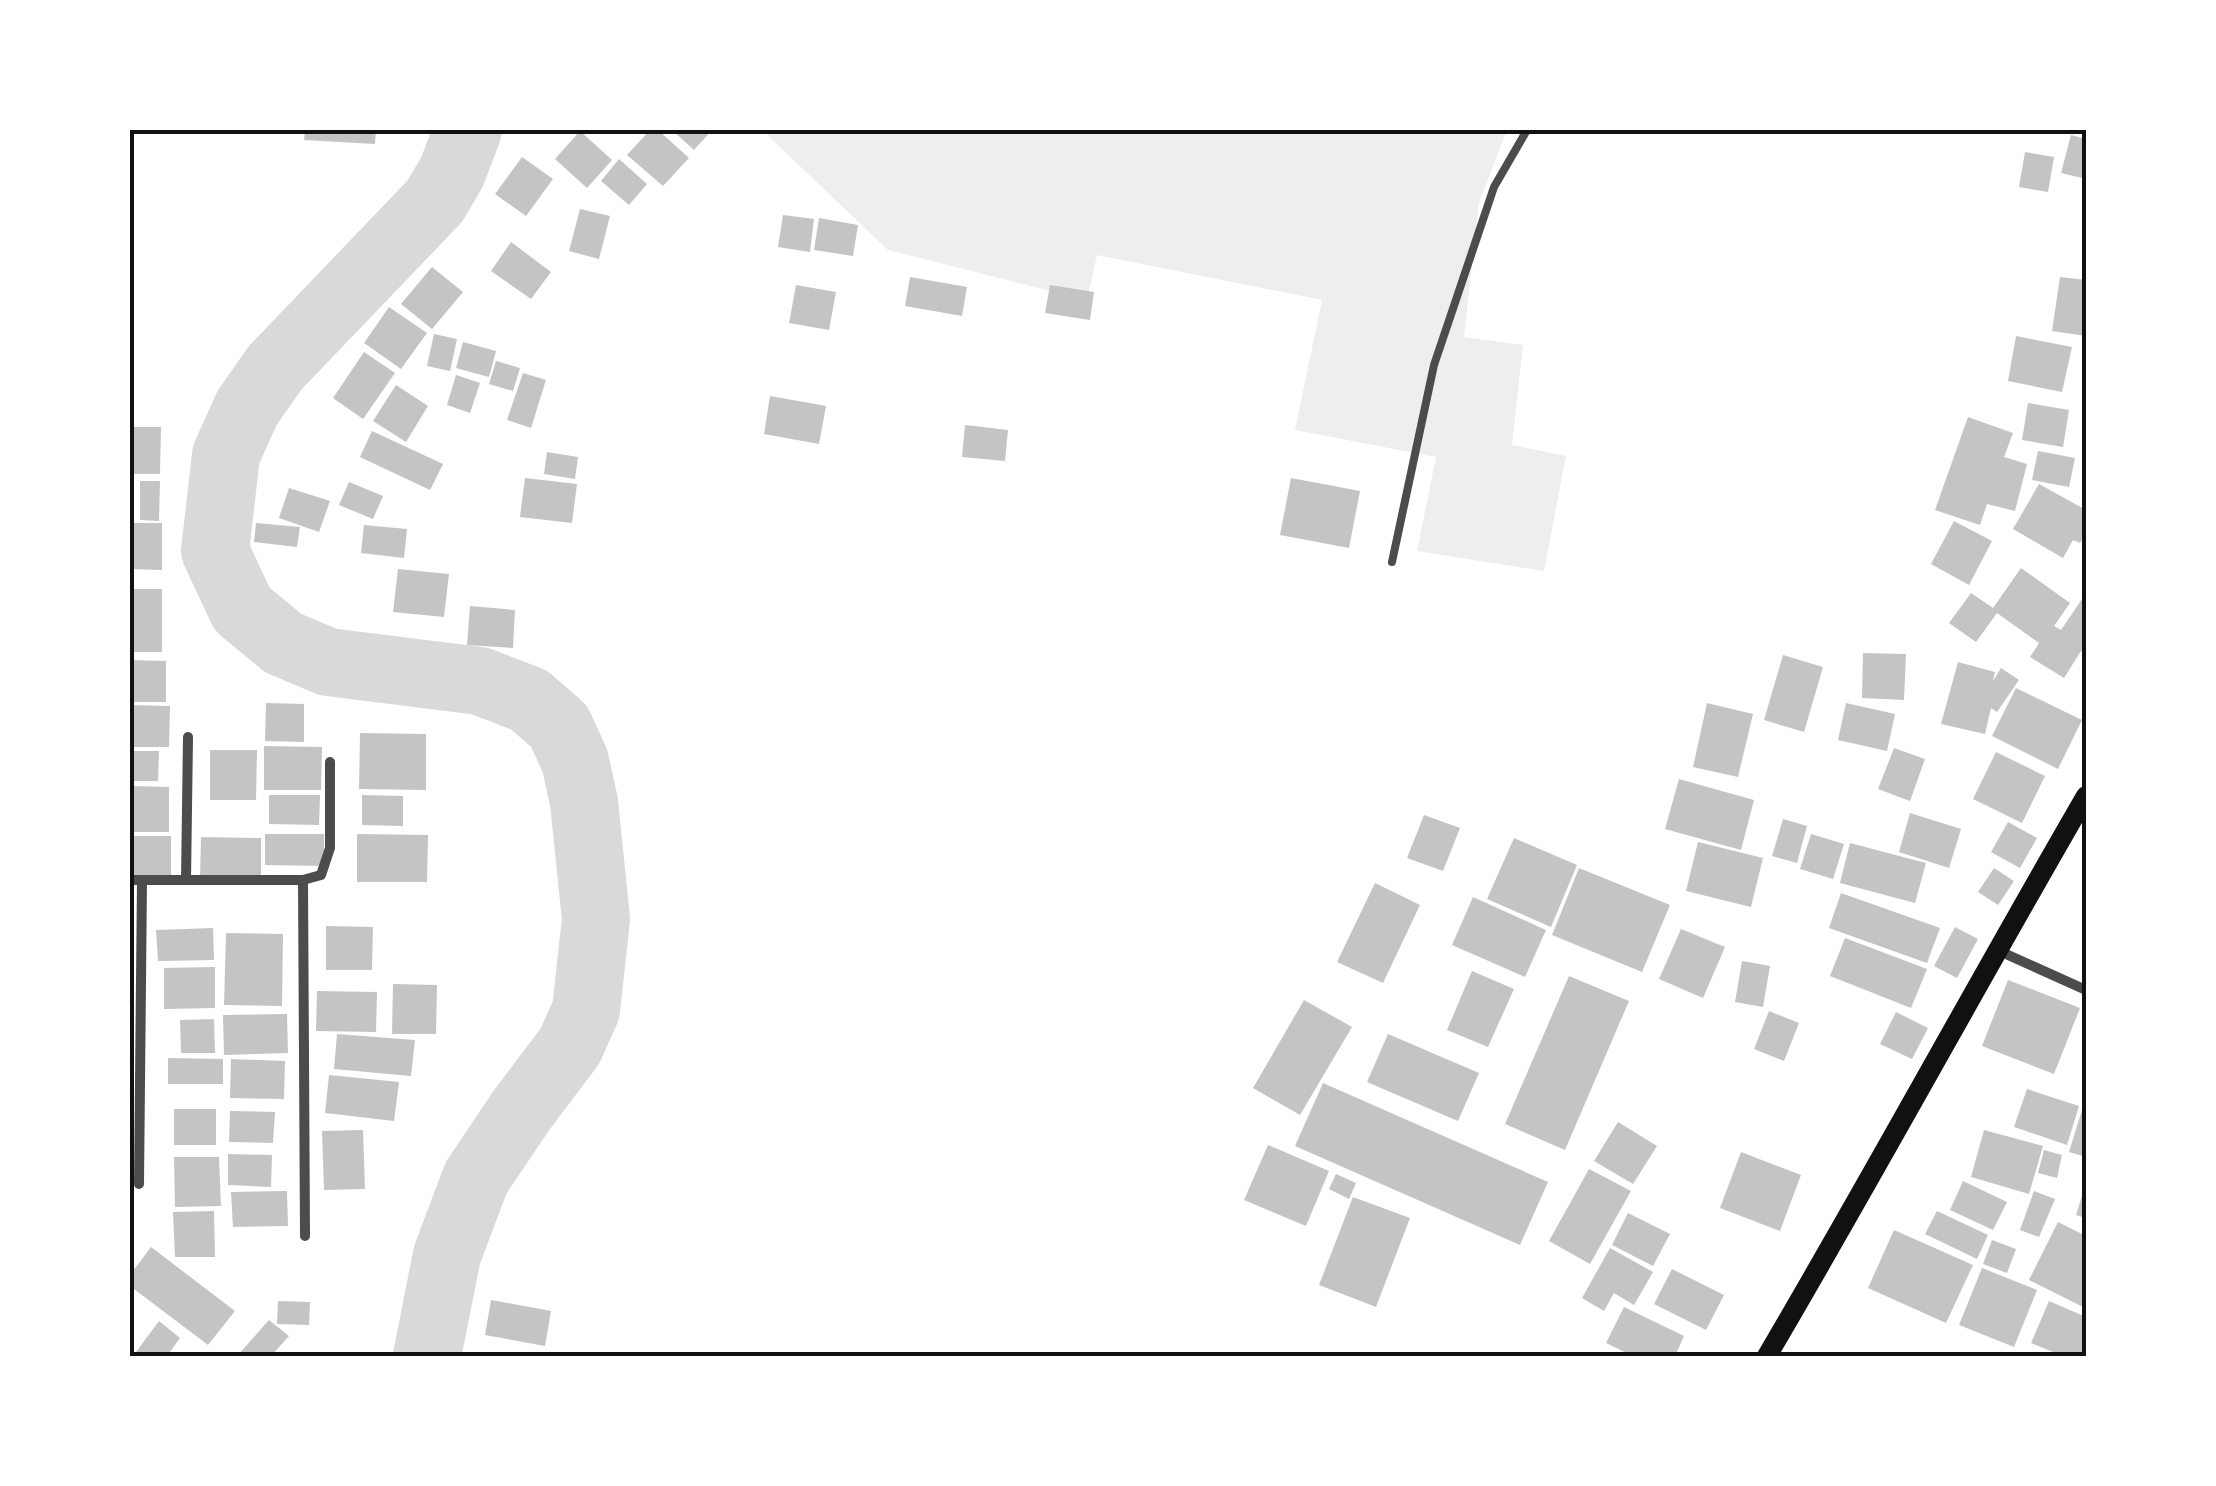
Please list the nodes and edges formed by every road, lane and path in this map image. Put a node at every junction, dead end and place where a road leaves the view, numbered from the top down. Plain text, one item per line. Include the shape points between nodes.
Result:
1 (1527, 130) edge
2 (1392, 562) dead end
3 (188, 738) dead end
4 (330, 762) dead end
5 (2086, 796) edge
6 (136, 880) edge
7 (186, 880) junction
8 (303, 880) junction
9 (1997, 950) junction
10 (2086, 990) edge
11 (140, 1184) dead end
12 (305, 1236) dead end
13 (1767, 1356) edge

1 - 2 lane via 1494,187 1434,365
3 - 7 street
4 - 8 street via 330,848 321,875
5 - 9 main road
6 - 7 street
6 - 11 street
7 - 8 street
8 - 12 street
9 - 10 street
9 - 13 main road

